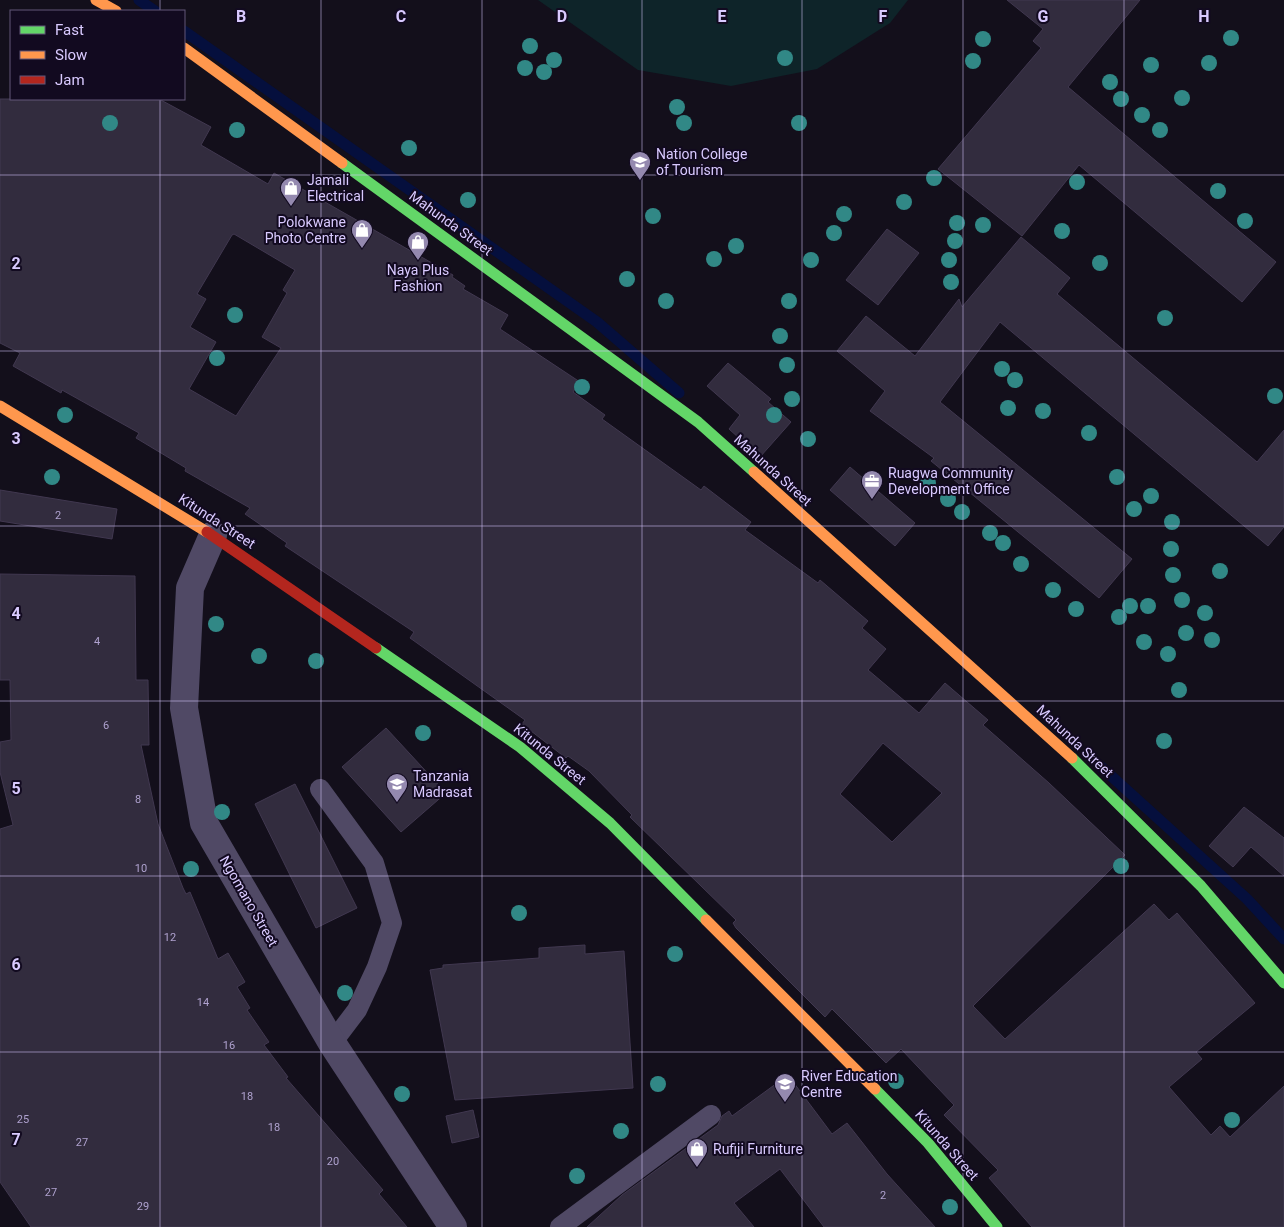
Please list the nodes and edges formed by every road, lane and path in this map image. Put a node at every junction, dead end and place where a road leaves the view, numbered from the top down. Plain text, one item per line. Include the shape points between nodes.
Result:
1 (96, 0) edge
2 (114, 10) edge
3 (185, 49) edge
4 (0, 406) edge
5 (213, 535) junction
6 (320, 789) dead end
7 (1284, 983) edge
8 (332, 1043) junction
9 (711, 1115) dead end
10 (453, 1227) edge
11 (560, 1227) edge
12 (997, 1227) edge

1 - 2 street
3 - 7 street, Mahunda Street via 698,422 1088,772 1201,886
4 - 5 street, Kitunda Street
5 - 8 street, Ngomano Street via 190,588 184,708 204,823
5 - 12 street, Kitunda Street via 520,747 610,823 928,1143
6 - 8 lane via 374,863 392,923 377,967 357,1010
8 - 10 street, Ngomano Street
9 - 11 lane

